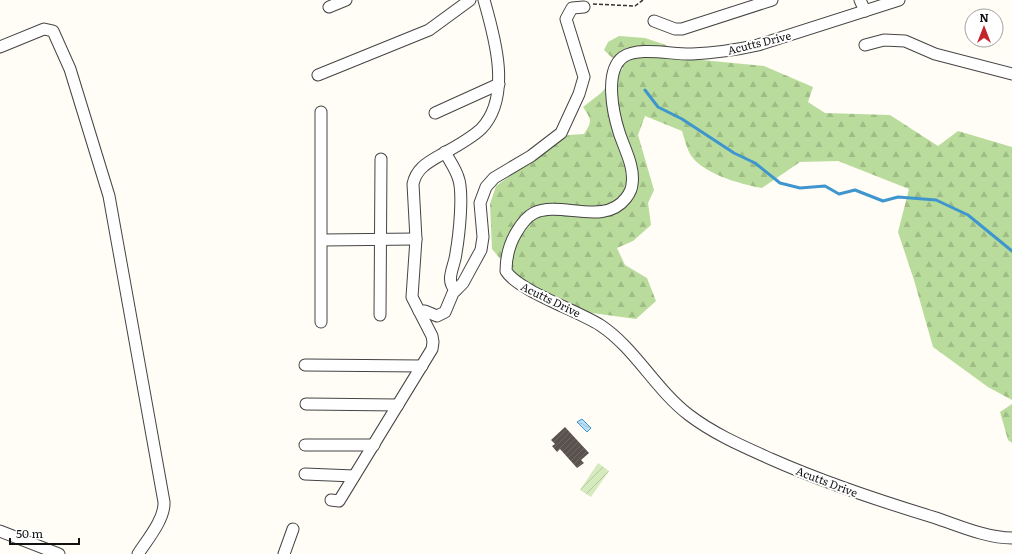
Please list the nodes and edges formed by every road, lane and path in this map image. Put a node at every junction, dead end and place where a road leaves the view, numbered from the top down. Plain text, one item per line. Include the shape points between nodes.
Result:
1 (346, 0) edge
2 (470, 0) edge
3 (484, 0) edge
4 (643, 0) edge
5 (772, 0) edge
6 (860, 0) edge
7 (899, 0) edge
8 (329, 7) dead end
9 (584, 7) joint
10 (865, 11) junction
11 (654, 21) dead end
12 (865, 45) dead end
13 (0, 47) edge
14 (1012, 74) edge
15 (318, 76) dead end
16 (499, 84) junction
17 (321, 112) dead end
18 (435, 113) dead end
19 (445, 152) junction
20 (381, 159) dead end
21 (381, 239) junction
22 (416, 239) junction
23 (322, 240) junction
24 (456, 290) junction
25 (419, 311) junction
26 (380, 315) dead end
27 (321, 322) dead end
28 (305, 366) dead end
29 (422, 366) junction
30 (306, 404) dead end
31 (398, 405) junction
32 (305, 445) dead end
33 (374, 445) junction
34 (305, 474) dead end
35 (354, 476) junction
36 (331, 500) dead end
37 (293, 529) dead end
38 (0, 531) edge
39 (1012, 538) edge
40 (59, 554) edge
41 (138, 554) edge
42 (284, 554) edge

1 - 8 street
2 - 15 street via 429,30
3 - 16 street via 496,53
4 - 9 path via 635,6 593,4
5 - 11 street via 682,29
6 - 10 street
7 - 10 street, Acutts Drive
9 - 24 street via 572,8 566,19 584,80 565,126 556,137 531,156 502,172 488,184 480,203 483,237 481,250 463,283
10 - 39 street, Acutts Drive via 739,49 690,54 639,52 620,60 613,75 612,98 618,130 632,170 629,193 618,206 604,211 546,210 533,213 518,230 508,252 506,262 509,275 518,284 587,317 606,330 628,349 673,401 715,433 825,482 970,529
12 - 14 street via 897,39 935,54
13 - 41 street via 44,29 53,31 70,69 109,196 165,510
16 - 18 street
16 - 19 street via 494,109 486,122 474,135
17 - 23 street
19 - 22 street via 422,167 414,180 412,188
19 - 24 street via 459,182 458,237 450,282
20 - 21 street
21 - 22 street
21 - 23 street
21 - 26 street
22 - 25 street via 412,291 413,301
23 - 27 street
24 - 25 street via 445,312 437,316
25 - 29 street via 433,342 431,352
28 - 29 street
29 - 31 street
30 - 31 street
31 - 33 street
32 - 33 street
33 - 35 street
34 - 35 street
35 - 36 street via 339,501
37 - 42 street
38 - 40 street

